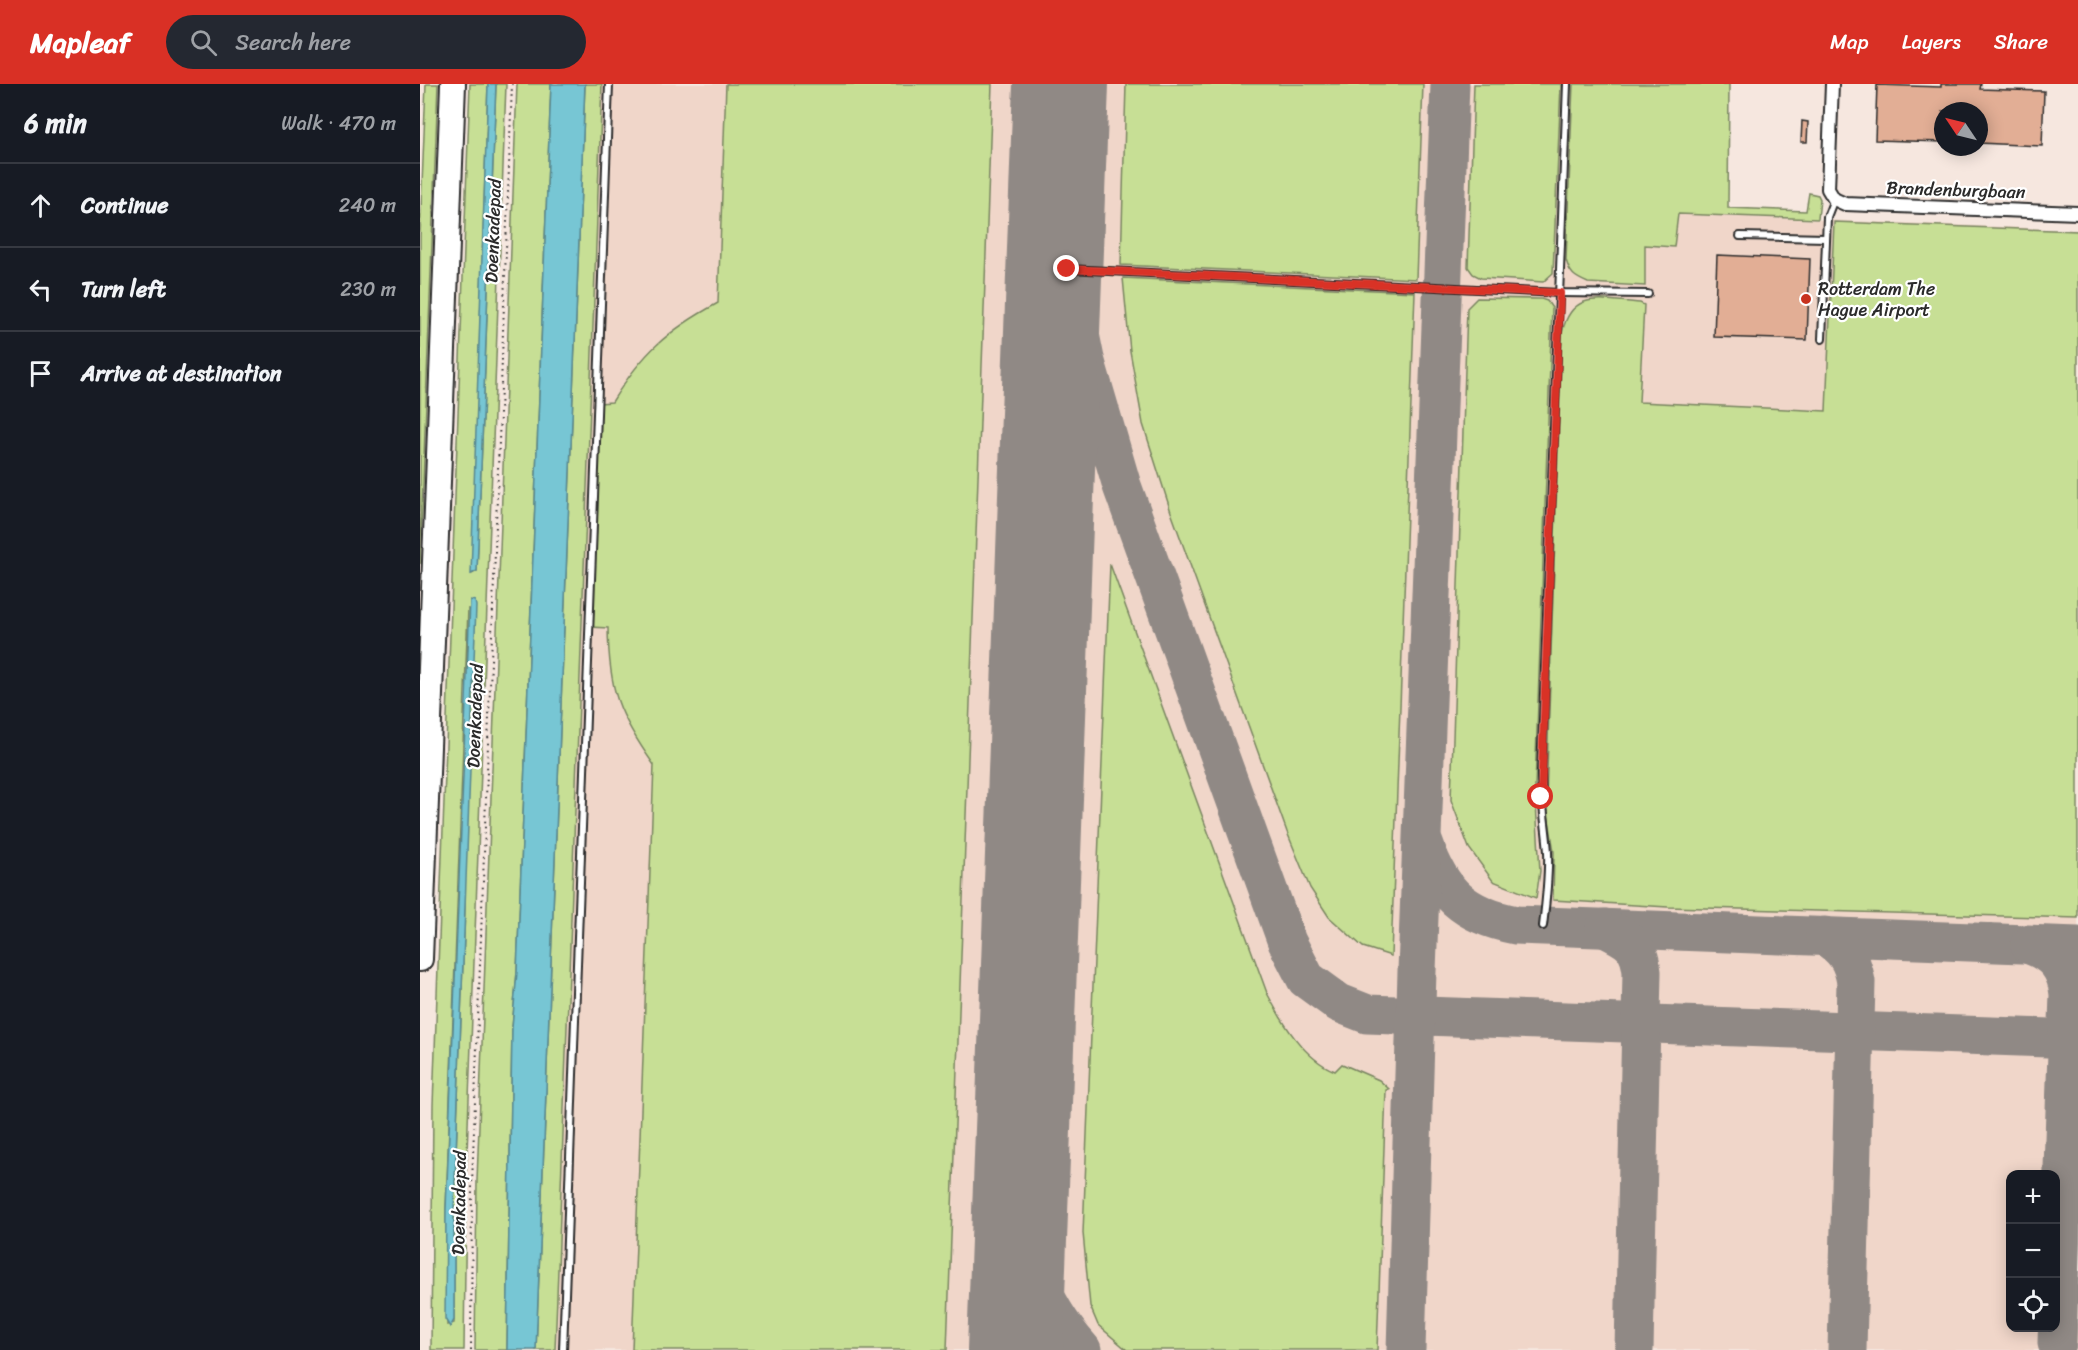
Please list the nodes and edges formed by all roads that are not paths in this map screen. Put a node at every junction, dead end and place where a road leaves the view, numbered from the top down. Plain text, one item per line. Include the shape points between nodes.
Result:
1 (453, 84) edge
2 (609, 84) edge
3 (1566, 84) edge
4 (1832, 84) edge
5 (1834, 199) junction
6 (2078, 213) edge
7 (1740, 236) dead end
8 (1826, 238) junction
9 (1067, 269) dead end
10 (1560, 293) junction
11 (1648, 294) dead end
12 (1822, 339) dead end
13 (1543, 926) dead end
14 (420, 959) edge
15 (563, 1350) edge

1 - 14 highway
2 - 15 lane
3 - 10 lane
4 - 5 street via 1828,189
5 - 6 street, Brandenburgbaan via 1845,204
5 - 8 lane via 1827,217
7 - 8 lane
8 - 12 lane
9 - 10 lane
10 - 11 lane
10 - 13 lane via 1541,773 1548,850

